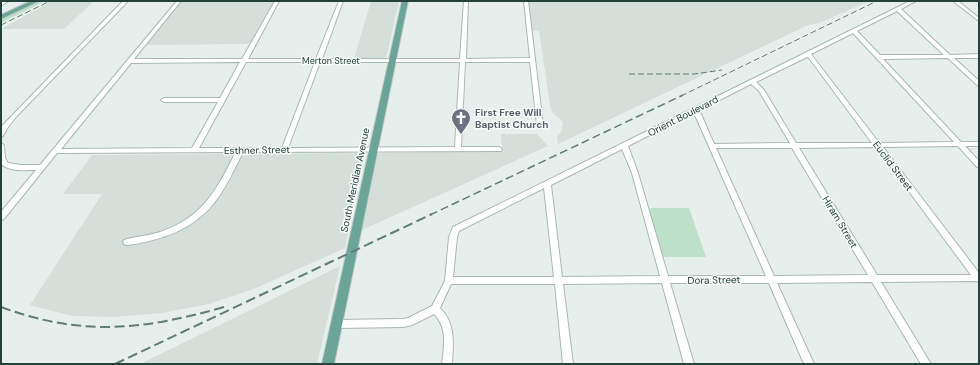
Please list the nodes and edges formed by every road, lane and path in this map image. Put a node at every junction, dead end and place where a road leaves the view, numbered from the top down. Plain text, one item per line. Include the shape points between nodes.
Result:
1 (6, 1) edge
2 (25, 1) edge
3 (36, 1) edge
4 (126, 1) edge
5 (179, 1) edge
6 (277, 1) edge
7 (342, 1) edge
8 (405, 1) edge
9 (466, 1) edge
10 (526, 1) edge
11 (914, 1) edge
12 (955, 1) edge
13 (1, 4) edge
14 (898, 9) junction
15 (1, 12) edge
16 (1, 17) edge
17 (979, 20) edge
18 (854, 31) junction
19 (807, 54) junction
20 (979, 56) edge
21 (879, 57) junction
22 (950, 57) junction
23 (392, 60) junction
24 (462, 60) junction
25 (533, 60) junction
26 (129, 61) junction
27 (243, 61) junction
28 (318, 61) junction
29 (752, 82) junction
30 (979, 84) edge
31 (164, 100) dead end
32 (222, 100) junction
33 (694, 111) junction
34 (9, 122) junction
35 (1, 123) edge
36 (540, 125) dead end
37 (1, 135) edge
38 (960, 144) junction
39 (979, 144) edge
40 (877, 145) junction
41 (1, 146) edge
42 (624, 146) junction
43 (712, 146) junction
44 (795, 146) junction
45 (458, 148) junction
46 (499, 148) dead end
47 (373, 149) junction
48 (284, 150) junction
49 (55, 151) junction
50 (194, 151) junction
51 (240, 151) junction
52 (979, 165) edge
53 (42, 167) junction
54 (547, 184) junction
55 (1, 217) edge
56 (127, 242) dead end
57 (979, 278) edge
58 (875, 279) junction
59 (665, 280) junction
60 (771, 280) junction
61 (449, 281) junction
62 (558, 281) junction
63 (435, 309) junction
64 (337, 324) junction
65 (328, 364) edge
66 (447, 364) edge
67 (568, 364) edge
68 (689, 364) edge
69 (809, 364) edge
70 (926, 364) edge

1 - 13 street
2 - 15 main road
3 - 16 main road
4 - 34 street
5 - 26 street
6 - 27 street
7 - 28 street
8 - 23 main road, South Meridian Avenue
9 - 24 street
10 - 25 street
11 - 14 street, Orient Boulevard
12 - 17 street
14 - 18 street, Orient Boulevard
14 - 22 street
18 - 19 street, Orient Boulevard
18 - 21 street
19 - 29 street, Orient Boulevard
19 - 40 street, Euclid Street
20 - 22 street
21 - 22 street
21 - 38 street
22 - 30 street
23 - 24 street, Merton Street
23 - 28 street, Merton Street
23 - 47 main road, South Meridian Avenue
24 - 25 street, Merton Street
24 - 45 street
25 - 36 street
26 - 27 street, Merton Street
26 - 49 street
27 - 28 street, Merton Street
27 - 32 street
28 - 48 street
29 - 33 street, Orient Boulevard
29 - 44 street, Hiram Street via 761,90
31 - 32 street
32 - 50 street
33 - 42 street, Orient Boulevard
33 - 43 street via 698,114
34 - 35 street
34 - 37 street
38 - 39 street
38 - 40 street
38 - 52 street
40 - 44 street
40 - 57 street, Euclid Street
41 - 53 street via 2,159 6,164 16,167
42 - 54 street, Orient Boulevard
42 - 59 street via 635,173
43 - 44 street
43 - 60 street
44 - 58 street, Hiram Street
45 - 46 street, Esthner Street
45 - 47 street, Esthner Street
47 - 48 street, Esthner Street
47 - 64 main road, South Meridian Avenue
48 - 51 street, Esthner Street
49 - 50 street, Esthner Street
49 - 53 street
50 - 51 street, Esthner Street
51 - 56 street via 211,202 189,221 163,234
53 - 55 street
54 - 61 street, Orient Boulevard via 456,229
54 - 62 street
57 - 58 street, Dora Street
58 - 60 street, Dora Street
58 - 70 street, Hiram Street
59 - 60 street, Dora Street
59 - 62 street, Dora Street
59 - 68 street
60 - 69 street
61 - 62 street, Dora Street
61 - 63 street
62 - 67 street
63 - 64 street via 410,322
63 - 66 street via 448,326
64 - 65 main road, South Meridian Avenue

